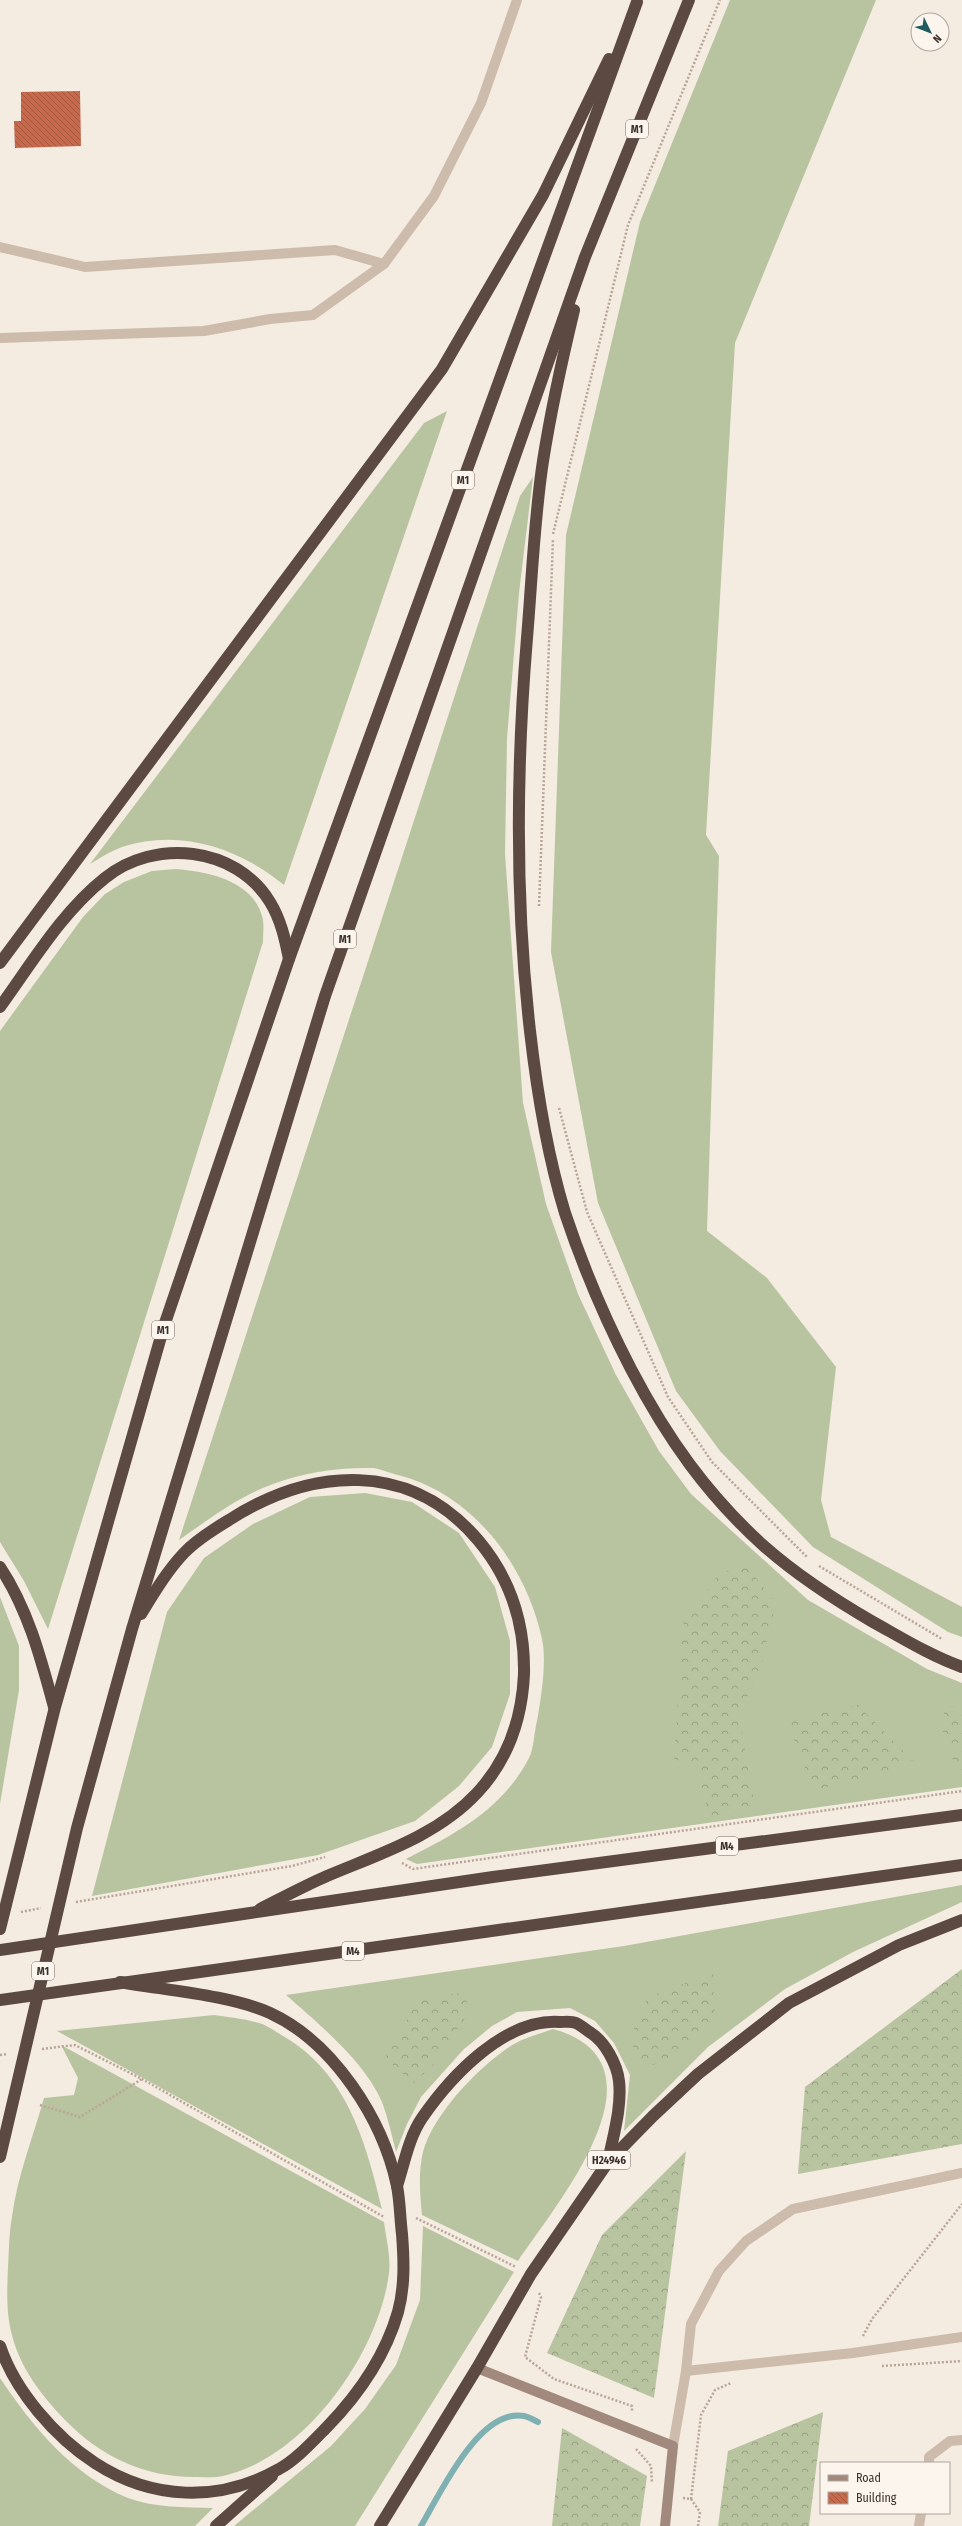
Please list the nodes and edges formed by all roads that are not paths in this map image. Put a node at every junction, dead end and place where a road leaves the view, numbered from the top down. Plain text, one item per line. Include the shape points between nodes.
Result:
1 (517, 0) edge
2 (689, 0) edge
3 (637, 1) edge
4 (0, 247) edge
5 (585, 257) junction
6 (384, 264) junction
7 (0, 338) edge
8 (289, 959) junction
9 (0, 963) edge
10 (0, 1007) edge
11 (0, 1567) edge
12 (132, 1629) junction
13 (962, 1668) edge
14 (54, 1707) junction
15 (962, 1815) edge
16 (962, 1865) edge
17 (248, 1914) junction
18 (962, 1920) edge
19 (0, 1929) edge
20 (0, 1950) edge
21 (120, 1982) junction
22 (0, 2000) edge
23 (0, 2157) edge
24 (608, 2162) junction
25 (962, 2173) edge
26 (397, 2186) junction
27 (962, 2337) edge
28 (0, 2346) edge
29 (477, 2368) junction
30 (686, 2371) junction
31 (962, 2440) edge
32 (673, 2446) junction
33 (928, 2462) edge
34 (281, 2468) junction
35 (921, 2514) edge
36 (216, 2526) edge
37 (380, 2526) edge
38 (666, 2526) edge
39 (919, 2526) edge

1 - 6 lane via 481,103 434,196
2 - 5 highway, М1
3 - 8 highway, М1
3 - 9 highway via 543,195 442,369
4 - 6 lane via 85,267 335,250
5 - 12 highway, М1 via 325,996
5 - 13 highway via 543,462 518,768 517,838 524,979 541,1109 565,1211 600,1303 623,1353 659,1422 708,1488 764,1546 802,1577 850,1609 906,1641
6 - 7 lane via 313,315 270,319 204,331
8 - 10 highway via 282,926 270,902 257,885 241,872 219,860 196,853 169,852 132,862 106,877 86,894 42,948
8 - 14 highway, М1 via 164,1326
11 - 14 highway via 13,1587 40,1654
12 - 17 highway via 160,1583 184,1552 242,1512 277,1494 314,1483 347,1478 381,1482 410,1491 441,1506 466,1526 506,1580 519,1615 524,1654 520,1714 507,1750 493,1774 477,1793 432,1829
12 - 23 highway, М1 via 77,1828
14 - 19 highway, М1
15 - 17 highway, М4 via 493,1877
16 - 21 highway, М4
17 - 20 highway, М4
18 - 24 highway, Н24946 via 899,1945 789,2003 698,2074
21 - 22 highway, М4
21 - 26 highway via 228,2000 269,2013 299,2030 325,2053 348,2079 366,2106 380,2135
24 - 26 highway via 618,2114 619,2081 612,2058 595,2036 575,2022 547,2021 521,2029 490,2045 443,2091 421,2119
24 - 29 highway, Н24946 via 531,2274
25 - 30 lane via 793,2210 746,2241 719,2271 691,2324
26 - 34 highway via 405,2271 399,2309 387,2344 368,2377 345,2408
27 - 30 lane via 853,2353
28 - 34 highway via 3,2356 34,2405 66,2441 112,2474 137,2485 167,2492 189,2493 233,2489
29 - 32 main road
29 - 37 highway, Н24946
30 - 32 lane
31 - 33 lane via 950,2441 929,2457
32 - 38 main road
34 - 36 highway
35 - 39 lane

